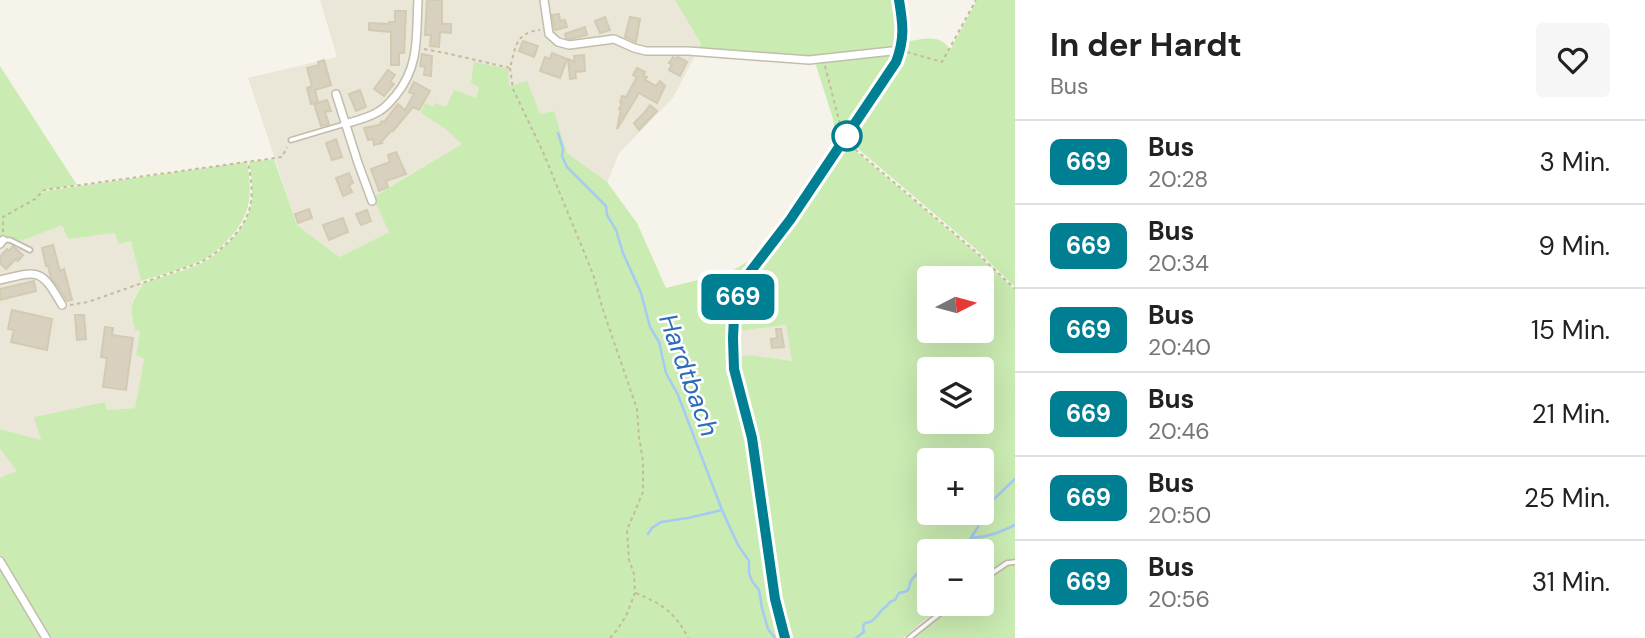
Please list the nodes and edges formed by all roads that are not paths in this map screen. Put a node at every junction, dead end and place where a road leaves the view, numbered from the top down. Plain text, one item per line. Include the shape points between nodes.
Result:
1 (418, 0) edge
2 (544, 0) edge
3 (899, 0) edge
4 (901, 50) junction
5 (336, 94) dead end
6 (345, 124) junction
7 (291, 139) road end
8 (372, 201) dead end
9 (2, 242) edge
10 (30, 250) dead end
11 (0, 280) edge
12 (62, 305) road end
13 (0, 561) edge
14 (1015, 562) edge
15 (994, 572) edge
16 (937, 616) edge
17 (46, 638) edge
18 (785, 638) edge
19 (909, 638) edge

1 - 6 street via 416,48 403,87 376,114
2 - 4 street via 549,34 569,46 614,39 646,51 809,60
3 - 4 main road
4 - 18 main road via 790,220 747,276 734,317 734,369 752,438 775,599
5 - 6 street
6 - 7 lane
6 - 8 street
9 - 10 lane via 10,240
11 - 12 street via 27,273 43,276
13 - 17 street
14 - 15 lane
16 - 19 lane

